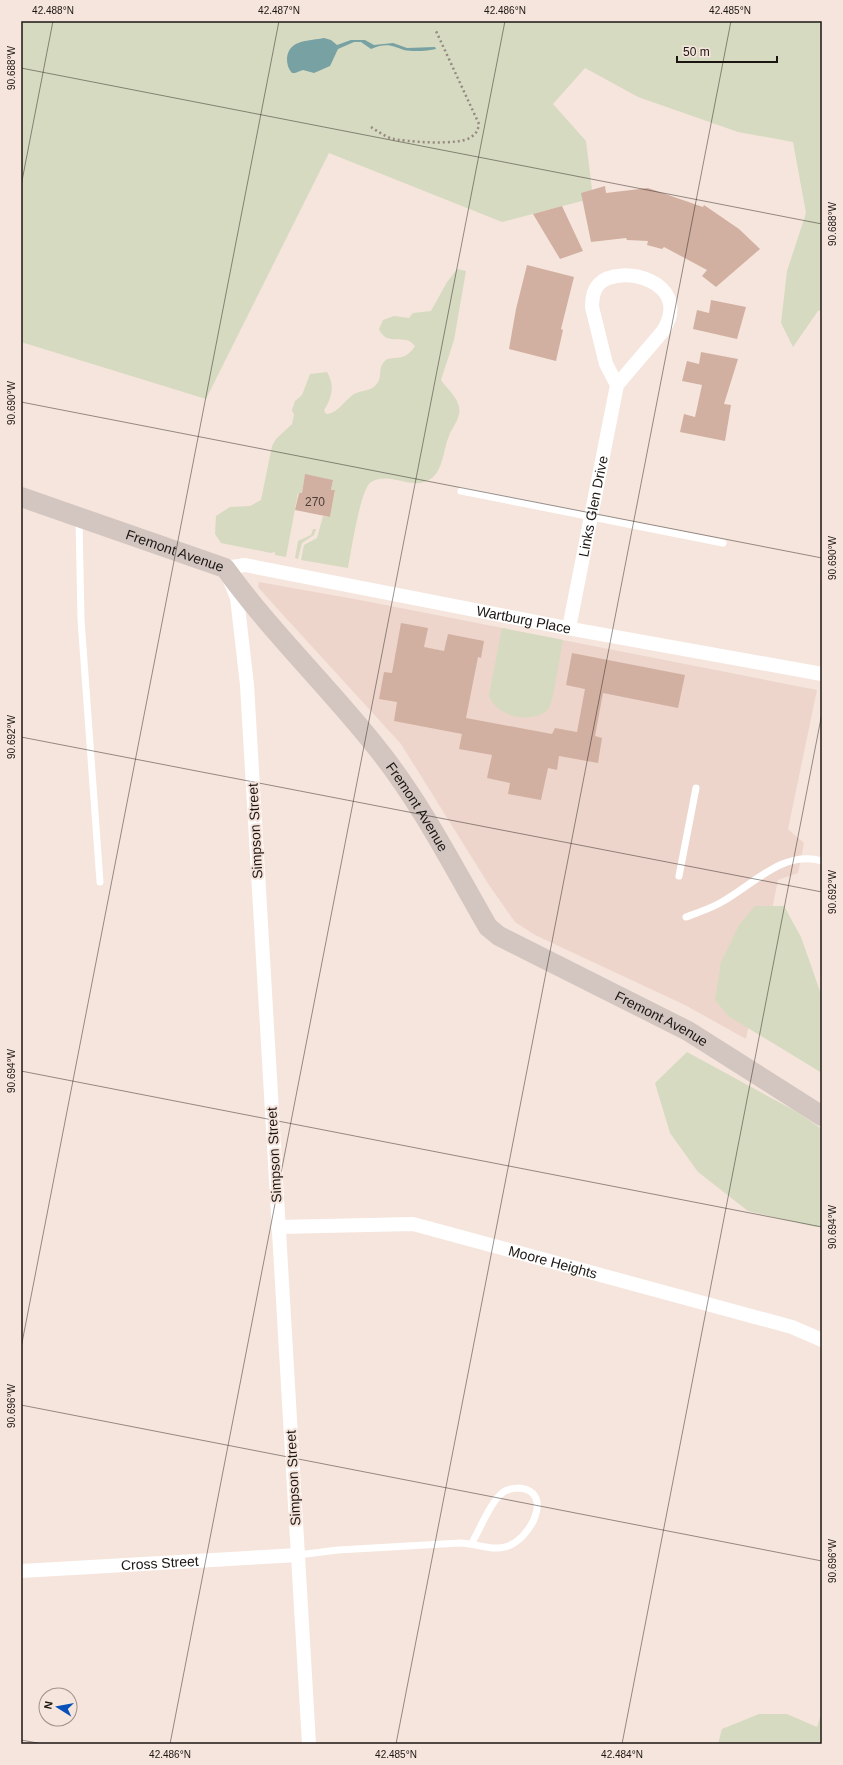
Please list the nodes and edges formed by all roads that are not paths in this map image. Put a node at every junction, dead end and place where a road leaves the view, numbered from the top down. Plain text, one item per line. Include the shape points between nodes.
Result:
1 (617, 385) junction
2 (462, 491) dead end
3 (21, 497) edge
4 (79, 517) junction
5 (591, 517) junction
6 (723, 543) dead end
7 (225, 568) junction
8 (569, 628) junction
9 (822, 674) edge
10 (696, 788) dead end
11 (822, 861) edge
12 (679, 876) dead end
13 (100, 882) dead end
14 (686, 917) dead end
15 (822, 1116) edge
16 (278, 1227) junction
17 (822, 1340) edge
18 (472, 1543) junction
19 (298, 1556) junction
20 (21, 1571) edge
21 (309, 1744) edge

1 - 1 street, Links Glen Drive via 606,364 592,298 603,280 634,276 662,289 668,296 672,311 664,331
1 - 5 street, Links Glen Drive
2 - 5 lane
3 - 4 main road, Fremont Avenue
4 - 7 main road, Fremont Avenue
4 - 13 lane via 81,620
5 - 6 lane
5 - 8 street, Links Glen Drive
7 - 8 street, Wartburg Place via 245,565
7 - 15 main road, Fremont Avenue via 246,596 377,748 422,811 488,927 499,936 688,1031
7 - 16 street, Simpson Street via 237,598 247,685
8 - 9 street, Wartburg Place
10 - 12 lane
11 - 14 lane via 790,860 721,902
16 - 17 street, Moore Heights via 412,1224 792,1327
16 - 19 street, Simpson Street
18 - 18 lane via 504,1547 518,1541 530,1528 537,1514 535,1497 528,1489 513,1488 500,1494
18 - 19 lane via 338,1550
19 - 20 street, Cross Street
19 - 21 street, Simpson Street

